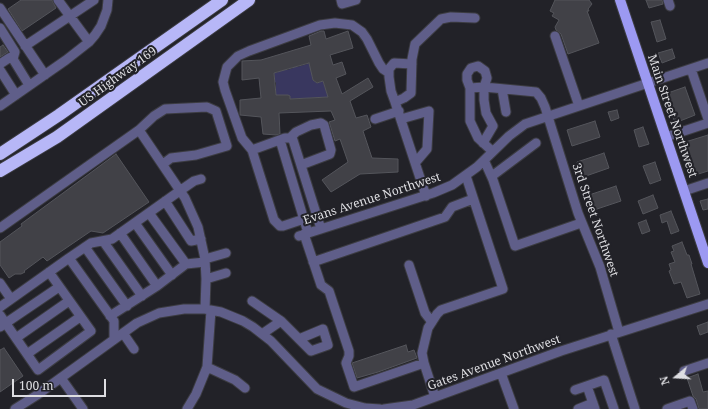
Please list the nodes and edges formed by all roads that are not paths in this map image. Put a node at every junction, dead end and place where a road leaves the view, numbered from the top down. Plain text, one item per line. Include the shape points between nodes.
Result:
1 (58, 0) edge
2 (94, 0) edge
3 (222, 0) edge
4 (249, 0) edge
5 (341, 0) edge
6 (356, 0) edge
7 (620, 0) edge
8 (108, 3) edge
9 (0, 8) edge
10 (69, 16) junction
11 (475, 18) dead end
12 (0, 28) edge
13 (555, 36) dead end
14 (89, 42) junction
15 (25, 46) junction
16 (14, 59) junction
17 (708, 63) edge
18 (0, 64) edge
19 (412, 64) junction
20 (691, 69) junction
21 (0, 70) edge
22 (389, 73) junction
23 (45, 75) junction
24 (648, 84) junction
25 (29, 85) junction
26 (484, 87) junction
27 (470, 88) junction
28 (502, 89) junction
29 (16, 95) junction
30 (1, 102) edge
31 (396, 102) junction
32 (579, 106) junction
33 (506, 112) dead end
34 (400, 115) junction
35 (548, 116) junction
36 (375, 119) dead end
37 (708, 119) edge
38 (708, 123) edge
39 (139, 130) junction
40 (666, 137) junction
41 (292, 139) junction
42 (280, 140) junction
43 (484, 143) junction
44 (536, 143) dead end
45 (252, 150) junction
46 (492, 151) junction
47 (0, 154) edge
48 (484, 160) junction
49 (415, 163) junction
50 (163, 164) junction
51 (301, 165) junction
52 (1, 171) edge
53 (466, 176) junction
54 (492, 176) junction
55 (201, 179) dead end
56 (708, 183) edge
57 (181, 190) junction
58 (684, 192) junction
59 (426, 196) junction
60 (473, 199) junction
61 (165, 201) junction
62 (149, 213) junction
63 (304, 219) junction
64 (134, 223) junction
65 (581, 223) junction
66 (0, 228) edge
67 (322, 229) junction
68 (120, 233) junction
69 (304, 234) junction
70 (201, 239) junction
71 (103, 240) junction
72 (85, 247) junction
73 (706, 249) edge
74 (226, 253) dead end
75 (69, 258) junction
76 (205, 260) junction
77 (313, 262) junction
78 (708, 263) edge
79 (186, 264) junction
80 (409, 265) dead end
81 (49, 272) junction
82 (226, 273) dead end
83 (172, 275) junction
84 (206, 279) junction
85 (0, 283) edge
86 (157, 286) junction
87 (59, 287) junction
88 (142, 296) junction
89 (11, 299) junction
90 (69, 301) junction
91 (252, 301) dead end
92 (708, 304) edge
93 (0, 306) edge
94 (127, 306) junction
95 (208, 310) junction
96 (0, 315) edge
97 (110, 316) junction
98 (80, 317) junction
99 (281, 321) junction
100 (432, 322) junction
101 (3, 325) edge
102 (123, 333) junction
103 (615, 333) junction
104 (262, 334) junction
105 (16, 338) junction
106 (114, 339) junction
107 (299, 339) dead end
108 (134, 349) dead end
109 (27, 354) junction
110 (424, 363) junction
111 (708, 363) edge
112 (207, 368) junction
113 (684, 371) dead end
114 (501, 373) junction
115 (61, 378) junction
116 (587, 386) junction
117 (245, 388) dead end
118 (575, 390) dead end
119 (435, 397) junction
120 (594, 406) edge
121 (672, 408) edge
122 (15, 409) edge
123 (83, 409) edge
124 (187, 409) edge
125 (374, 409) edge
126 (380, 409) edge
127 (384, 409) edge
128 (514, 409) edge
129 (578, 409) edge
130 (614, 409) edge
131 (635, 409) edge
132 (693, 409) edge

1 - 10 street
2 - 8 street
2 - 10 street
3 - 47 highway, US Highway 169
4 - 52 highway, US Highway 169 via 57,138
5 - 6 street via 342,4
7 - 24 main road, Main Street Northwest
8 - 14 street via 96,35
9 - 15 street
10 - 14 street
10 - 15 street
11 - 19 street via 441,19 415,44
12 - 16 street via 15,52
13 - 32 street
14 - 23 street
15 - 23 street
16 - 18 street via 11,57
16 - 25 street
17 - 20 street, Evans Avenue Northwest
19 - 22 street via 394,63
19 - 31 street via 410,93
20 - 24 street, Evans Avenue Northwest
20 - 37 street
21 - 29 street
22 - 31 street via 391,91
22 - 45 street via 379,63 368,39 352,25 320,25 238,56 227,67 223,82 242,138
23 - 25 street
24 - 32 street, Evans Avenue Northwest
24 - 40 main road, Main Street Northwest
25 - 29 street
26 - 27 street
26 - 27 street via 487,78 485,71 478,66 471,68 467,74
26 - 28 street
26 - 43 street via 486,113 493,126
27 - 43 street via 470,121 478,138
28 - 33 street
28 - 35 street, 3rd Street Northwest via 536,92
29 - 30 street
31 - 34 street
32 - 35 street, Evans Avenue Northwest
34 - 36 street
34 - 49 street
34 - 49 street via 429,111 427,149
35 - 46 street, Evans Avenue Northwest via 525,124
35 - 65 street, 3rd Street Northwest
38 - 40 street
39 - 50 street
39 - 50 street via 165,109 207,107 216,111 227,146 196,155 171,158
39 - 66 street
40 - 58 main road, Main Street Northwest
41 - 42 street
41 - 51 street
41 - 51 street via 296,132 311,125 324,125 330,154
42 - 45 street
42 - 63 street
43 - 46 street
44 - 54 street
45 - 63 street via 274,220 282,226
46 - 48 street, Evans Avenue Northwest
48 - 53 street, Evans Avenue Northwest
48 - 54 street
49 - 59 street
50 - 57 street
51 - 67 street
53 - 59 street, Evans Avenue Northwest
53 - 60 street
54 - 65 street via 515,246
55 - 57 street
56 - 58 street
57 - 61 street
57 - 70 street via 192,211
58 - 73 main road, Main Street Northwest
59 - 67 street, Evans Avenue Northwest
60 - 77 street via 452,208 445,217
60 - 100 street via 502,289 442,310
61 - 62 street
61 - 70 street via 191,241
62 - 64 street
62 - 79 street
63 - 69 street
64 - 68 street
64 - 83 street
65 - 103 street, 3rd Street Northwest via 600,267
67 - 69 street, Evans Avenue Northwest
68 - 71 street via 112,239
68 - 86 street
69 - 77 street
70 - 76 street
71 - 72 street
71 - 88 street
72 - 75 street
72 - 94 street
73 - 78 main road, Main Street Northwest
74 - 76 street
75 - 81 street
75 - 97 street
76 - 79 street
76 - 84 street
77 - 110 street via 321,285 329,291 344,336 349,356 346,363 354,387
79 - 83 street
80 - 100 street via 425,313
81 - 87 street
81 - 89 street
82 - 84 street
83 - 86 street
84 - 95 street
85 - 89 street
86 - 88 street
87 - 90 street
87 - 101 street
88 - 94 street
89 - 93 street
90 - 98 street
90 - 105 street
91 - 99 street
92 - 103 street, Gates Avenue Northwest
94 - 97 street
95 - 102 street via 184,309 159,314 136,323
95 - 104 street via 232,316 253,326
95 - 112 street
96 - 101 street
97 - 106 street via 114,322
98 - 109 street
98 - 109 street via 90,331 38,370
99 - 104 street
99 - 107 street
100 - 110 street via 422,353
101 - 105 street
102 - 106 street
102 - 108 street
103 - 114 street, Gates Avenue Northwest
103 - 131 street, 3rd Street Northwest
104 - 125 street via 317,389 346,403
105 - 109 street
106 - 115 street
110 - 119 street
111 - 113 street
112 - 117 street via 235,380
112 - 124 street
114 - 119 street, Gates Avenue Northwest
114 - 128 street
115 - 122 street
115 - 123 street
116 - 118 street
116 - 120 street
116 - 130 street via 604,380
119 - 127 street, Gates Avenue Northwest via 403,407
120 - 129 street
121 - 132 street via 690,401
125 - 126 street

